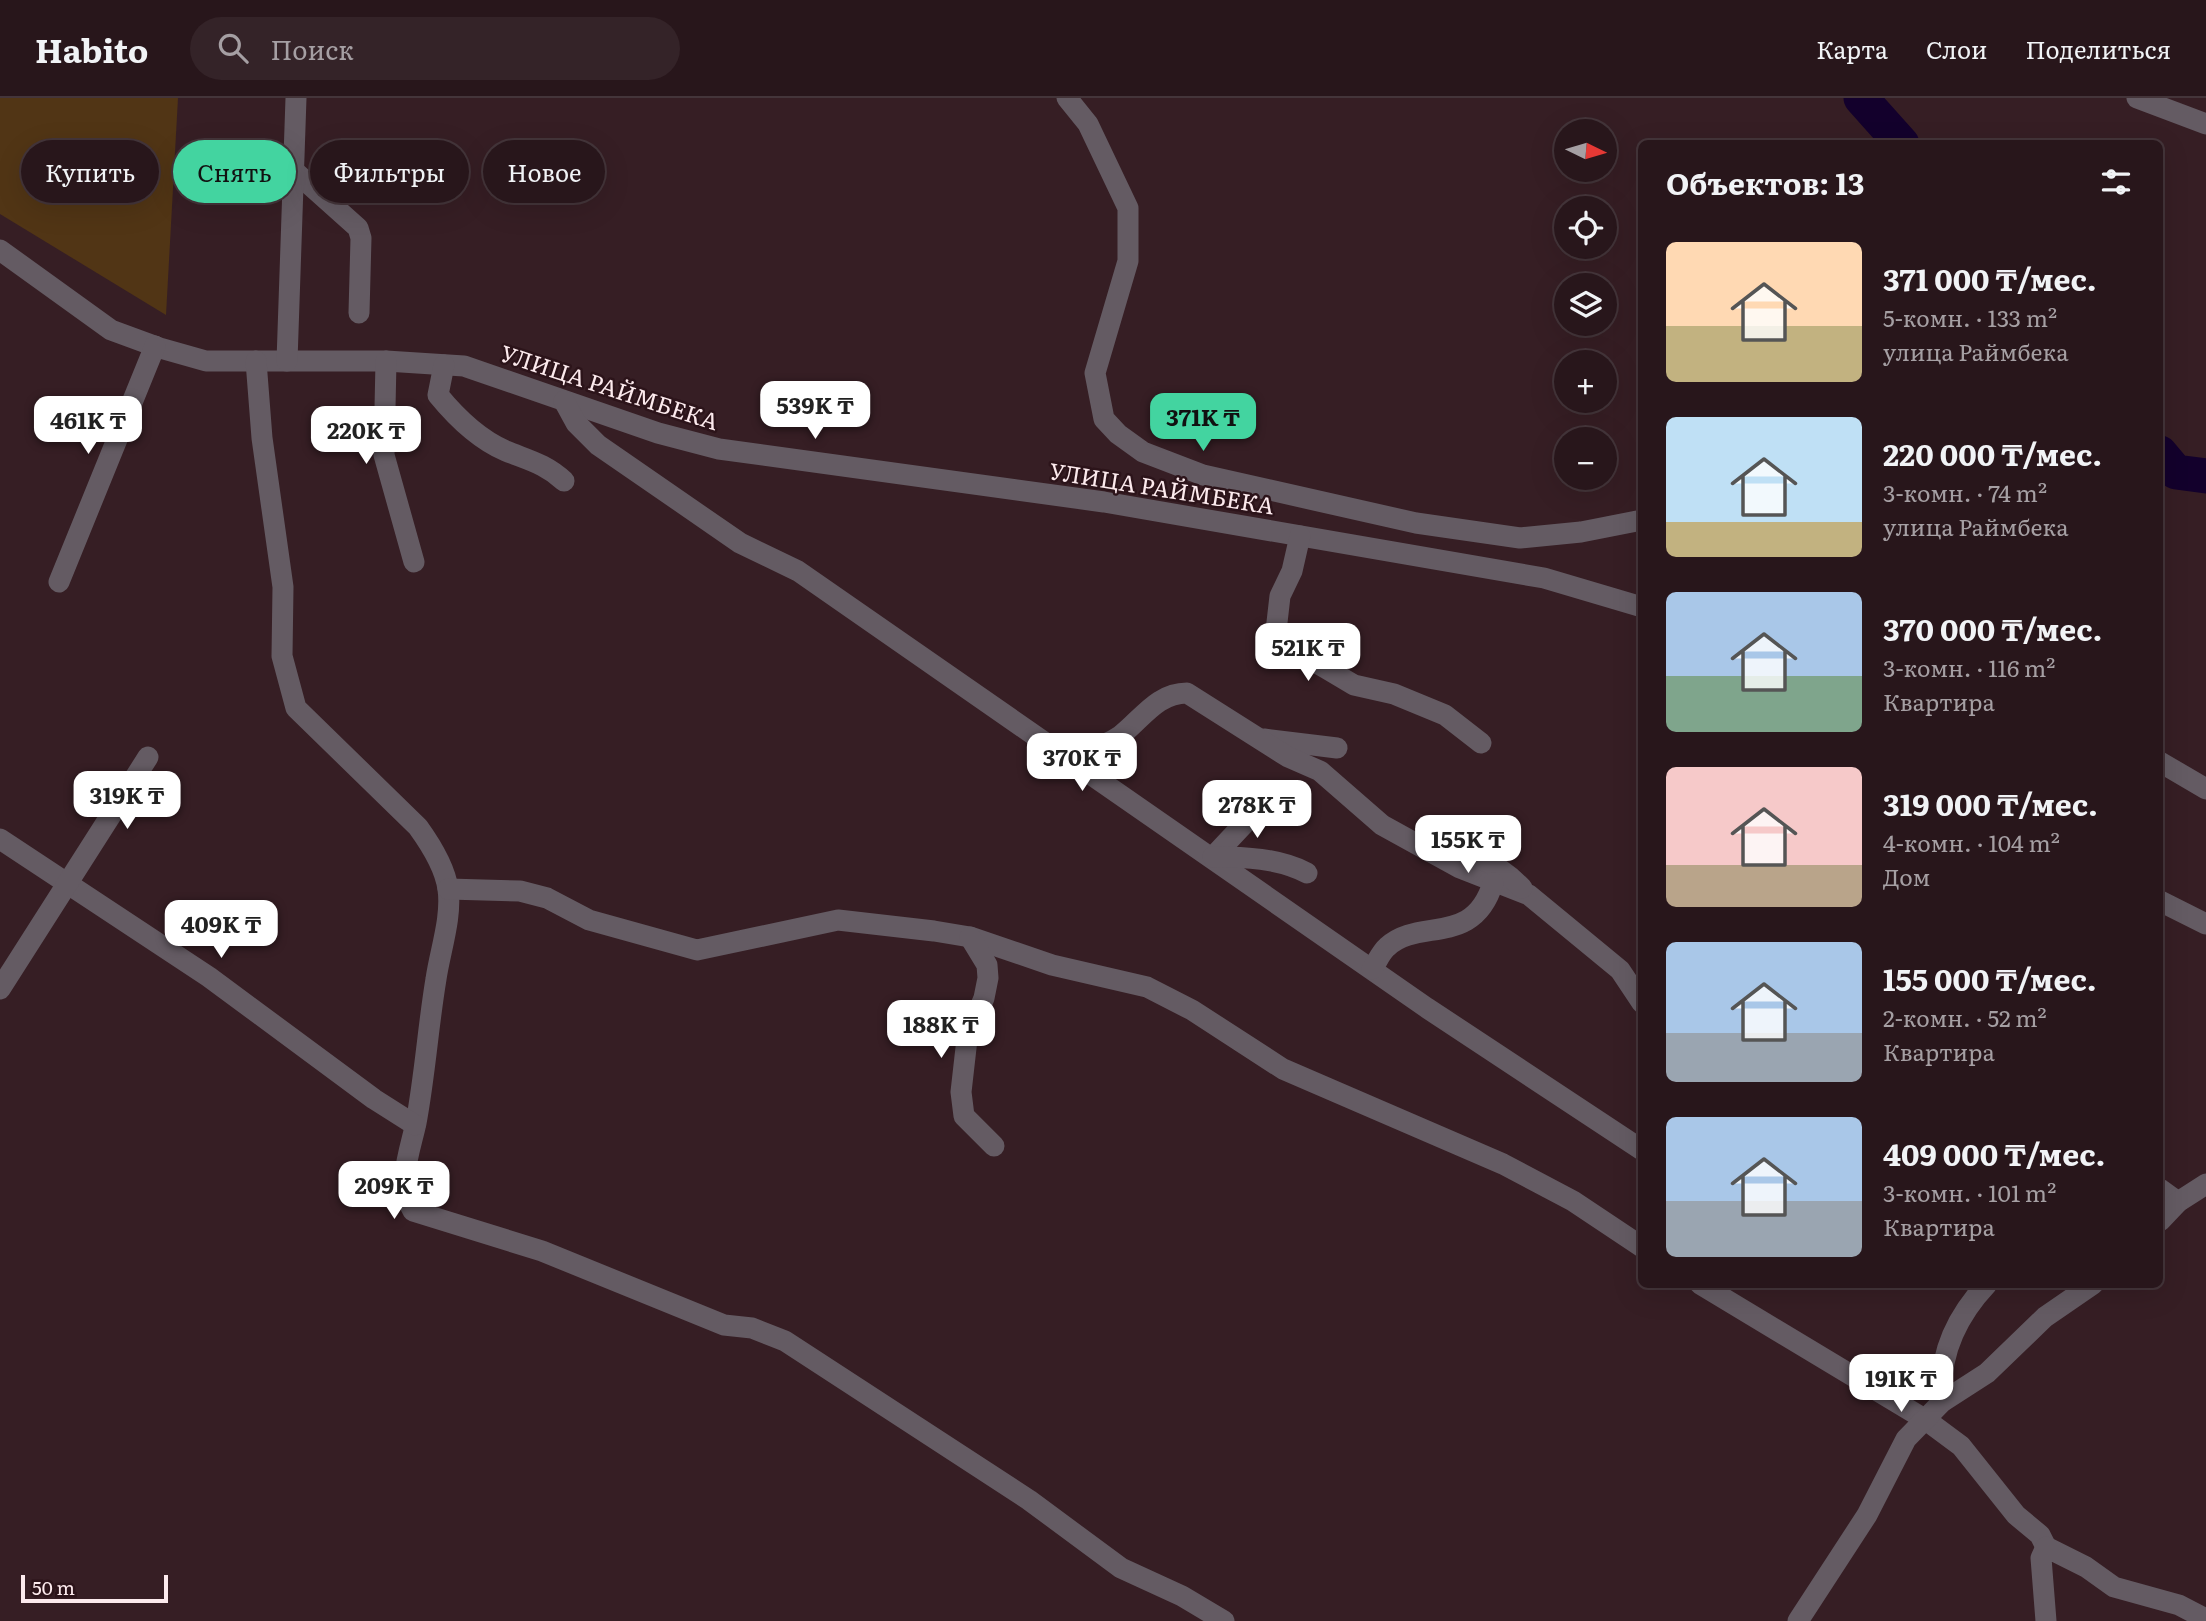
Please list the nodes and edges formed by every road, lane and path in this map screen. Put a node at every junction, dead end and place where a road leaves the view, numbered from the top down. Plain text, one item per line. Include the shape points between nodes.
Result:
1 (296, 98) edge
2 (1066, 98) edge
3 (2137, 98) edge
4 (2206, 124) edge
5 (294, 140) edge
6 (296, 173) edge
7 (291, 203) edge
8 (0, 250) edge
9 (359, 313) dead end
10 (155, 346) junction
11 (256, 361) junction
12 (287, 361) junction
13 (386, 361) junction
14 (444, 365) junction
15 (564, 401) junction
16 (564, 481) dead end
17 (1638, 521) edge
18 (1300, 536) junction
19 (414, 562) dead end
20 (59, 582) dead end
21 (1638, 606) edge
22 (1259, 738) junction
23 (1480, 743) dead end
24 (1337, 748) dead end
25 (1064, 754) junction
26 (148, 757) dead end
27 (2163, 764) edge
28 (2206, 789) edge
29 (1289, 799) dead end
30 (0, 839) edge
31 (1414, 842) junction
32 (1213, 857) junction
33 (1307, 873) dead end
34 (71, 883) junction
35 (1493, 883) junction
36 (448, 889) junction
37 (1529, 895) junction
38 (2163, 902) edge
39 (2206, 924) edge
40 (970, 937) junction
41 (1372, 969) junction
42 (0, 989) edge
43 (1638, 997) edge
44 (415, 1125) junction
45 (994, 1146) dead end
46 (1638, 1147) edge
47 (2206, 1184) edge
48 (2163, 1191) edge
49 (2178, 1202) junction
50 (2163, 1218) edge
51 (1638, 1244) edge
52 (1707, 1288) edge
53 (1983, 1288) edge
54 (2087, 1288) edge
55 (1942, 1402) junction
56 (1926, 1420) junction
57 (2046, 1547) junction
58 (2206, 1619) edge
59 (1224, 1621) edge
60 (1798, 1621) edge
61 (2046, 1621) edge

1 - 5 street
2 - 17 street via 1088,124 1128,208 1128,261 1095,373 1104,419 1118,435 1143,452 1203,475 1416,523 1520,538
3 - 4 street
6 - 9 street via 358,228
7 - 12 street
8 - 10 street, УЛИЦА РАЙМБЕКА via 111,330
10 - 11 street, УЛИЦА РАЙМБЕКА via 206,361
10 - 20 street
11 - 12 street, УЛИЦА РАЙМБЕКА
11 - 36 street via 262,438 284,587 282,656 296,708 418,827
12 - 13 street, УЛИЦА РАЙМБЕКА
13 - 14 street, УЛИЦА РАЙМБЕКА
13 - 19 street via 384,455
14 - 15 street, УЛИЦА РАЙМБЕКА via 464,366
14 - 16 street via 438,395 450,410 503,450 540,463
15 - 18 street, УЛИЦА РАЙМБЕКА via 719,449 1104,502
15 - 25 street via 576,424 598,445 740,543 798,571
18 - 21 street, УЛИЦА РАЙМБЕКА via 1544,578
18 - 23 street via 1292,571 1279,596 1276,631 1294,650 1354,685 1394,694 1445,715
22 - 24 street
22 - 25 street via 1203,702 1175,693 1154,704 1120,736 1093,750
22 - 31 street via 1320,771 1382,825
25 - 32 street
26 - 34 street
27 - 28 street
29 - 32 street via 1258,810
30 - 34 street
31 - 35 street
31 - 37 street via 1482,858 1509,874
32 - 33 street via 1275,862
32 - 41 street
34 - 42 street
34 - 44 street
35 - 37 street
35 - 41 street via 1488,898 1461,923 1403,937 1387,947
36 - 40 street via 520,891 547,898 589,919 697,950 838,920
36 - 44 street
37 - 43 street via 1620,970
38 - 39 street
40 - 45 street via 988,965 988,978 985,998 967,1039 961,1092 964,1116
40 - 51 street via 1052,965 1147,987 1192,1010 1283,1069 1503,1164 1573,1201
41 - 46 street
44 - 59 street via 404,1178 406,1200 413,1211 542,1251 724,1325 752,1328 786,1341 1029,1500 1121,1568
47 - 49 street
48 - 49 street
49 - 50 street
52 - 56 street
53 - 55 street via 1956,1324 1943,1361
54 - 55 street via 2045,1317 1987,1373
55 - 56 street
56 - 57 street via 1961,1446
56 - 60 street via 1906,1439 1867,1515
57 - 58 street via 2114,1587 2179,1605
57 - 61 street via 2040,1558

